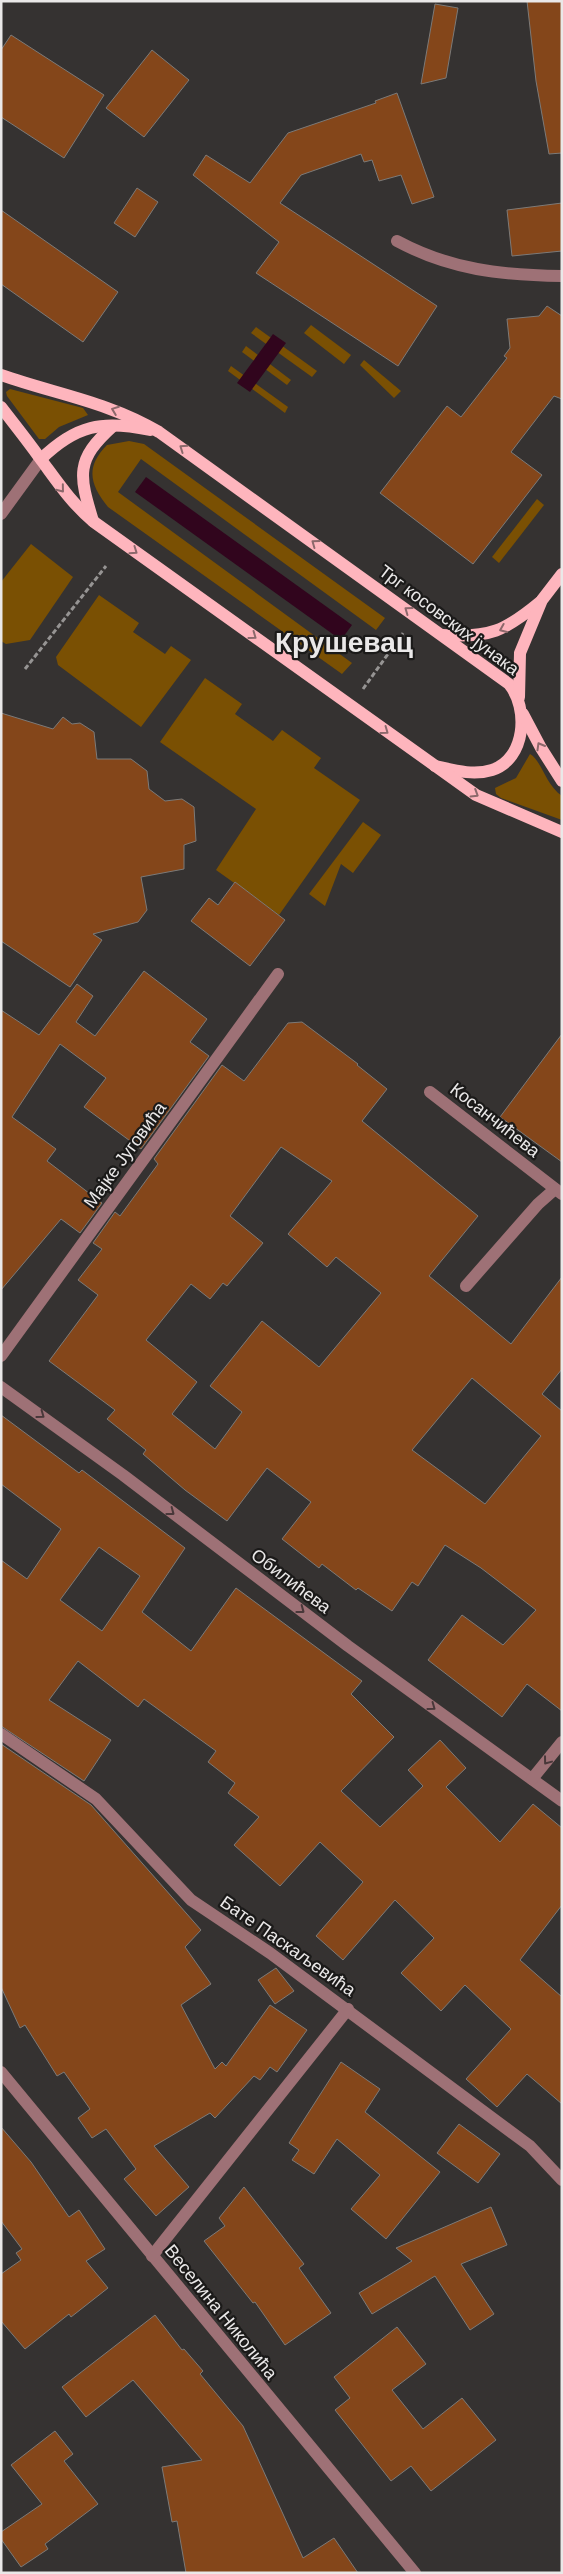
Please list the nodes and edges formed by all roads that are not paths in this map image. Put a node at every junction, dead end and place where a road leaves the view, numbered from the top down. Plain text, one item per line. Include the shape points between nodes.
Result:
1 (397, 241) dead end
2 (562, 276) edge
3 (1, 375) edge
4 (1, 407) edge
5 (113, 426) junction
6 (159, 432) junction
7 (41, 458) junction
8 (1, 514) edge
9 (94, 522) junction
10 (562, 574) edge
11 (542, 600) junction
12 (443, 635) junction
13 (520, 704) junction
14 (434, 766) junction
15 (562, 781) edge
16 (562, 832) edge
17 (278, 974) dead end
18 (430, 1092) dead end
19 (559, 1192) edge
20 (466, 1286) dead end
21 (1, 1356) edge
22 (1, 1387) edge
23 (1, 1734) edge
24 (562, 1742) edge
25 (532, 1779) junction
26 (562, 1802) edge
27 (348, 2009) junction
28 (1, 2072) edge
29 (562, 2180) edge
30 (152, 2256) junction
31 (415, 2573) edge

1 - 2 street via 426,256 496,274
6 -> 3 main road, Трг косовских јунака via 109,407
4 - 7 main road
5 - 6 main road
5 - 7 main road via 79,430 59,441
5 - 9 main road via 91,448 82,474
12 -> 6 main road, Трг косовских јунака
7 - 8 street
7 -> 9 main road via 75,506
9 -> 14 main road
10 - 11 main road
11 -> 12 main road via 509,626 494,633
11 - 13 main road via 520,653
12 - 13 main road, Трг косовских јунака via 509,684
13 - 14 main road via 518,745 509,758 494,770 460,772
15 -> 13 main road, Трг косовских јунака via 541,748
14 -> 16 main road via 494,805
17 - 21 street, Мајке Југовића
18 - 19 street, Косанчићева
19 - 20 street via 538,1204
22 -> 25 street, Обилићева
23 - 27 street, Бате Паскаљевића via 96,1799 191,1900
24 -> 25 street
25 - 26 street, Обилићева
27 - 29 street, Бате Паскаљевића via 530,2146
27 - 30 street
28 - 30 street, Веселина Николића
30 - 31 street, Веселина Николића

